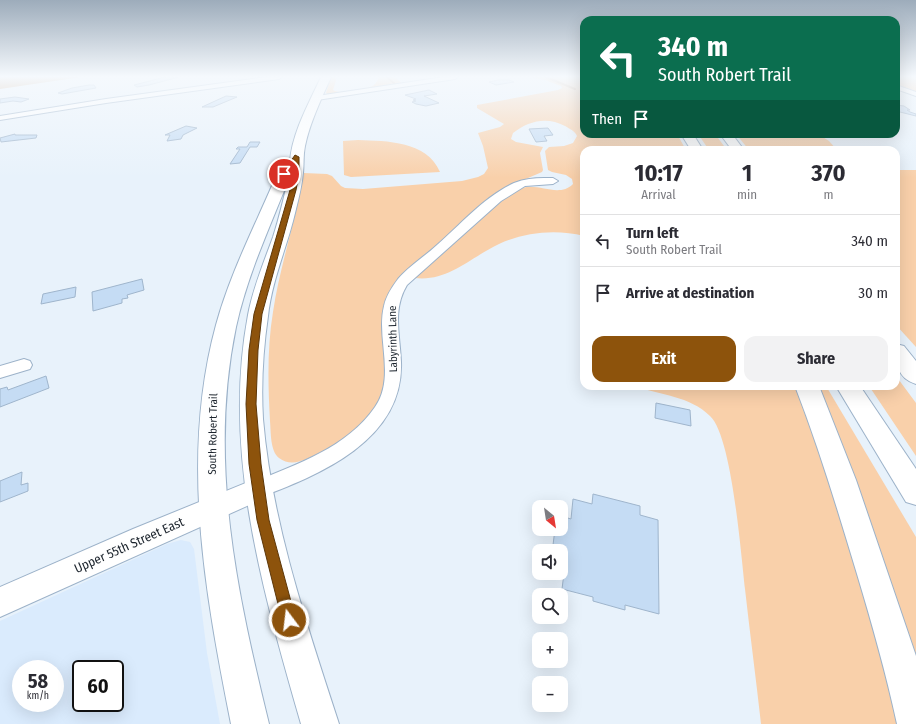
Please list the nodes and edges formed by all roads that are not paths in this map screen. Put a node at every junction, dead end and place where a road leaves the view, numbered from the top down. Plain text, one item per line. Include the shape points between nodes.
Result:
1 (50, 111) edge
2 (312, 111) edge
3 (0, 118) edge
4 (296, 157) junction
5 (553, 181) dead end
6 (900, 347) edge
7 (900, 356) edge
8 (24, 365) dead end
9 (916, 365) edge
10 (0, 372) edge
11 (916, 376) edge
12 (809, 390) edge
13 (851, 390) edge
14 (258, 488) junction
15 (916, 493) edge
16 (214, 507) junction
17 (0, 602) edge
18 (250, 724) edge
19 (320, 724) edge
20 (916, 724) edge

1 - 3 street
2 - 4 main road, South Robert Trail
4 - 14 main road, South Robert Trail via 293,190 262,298 256,331 251,404
4 - 16 main road, South Robert Trail via 284,174 256,241 224,333 214,396 211,458
5 - 14 street, Labyrinth Lane via 524,184 507,192 478,214 407,278 396,292 391,304 390,319 393,381 381,411 363,434 313,465
6 - 9 main road
7 - 11 main road
8 - 10 street
12 - 20 main road via 836,460 860,533
13 - 15 main road
14 - 16 street, Upper 55th Street East
14 - 19 main road, South Robert Trail via 279,584
16 - 17 street, Upper 55th Street East
16 - 18 main road, South Robert Trail via 223,590

